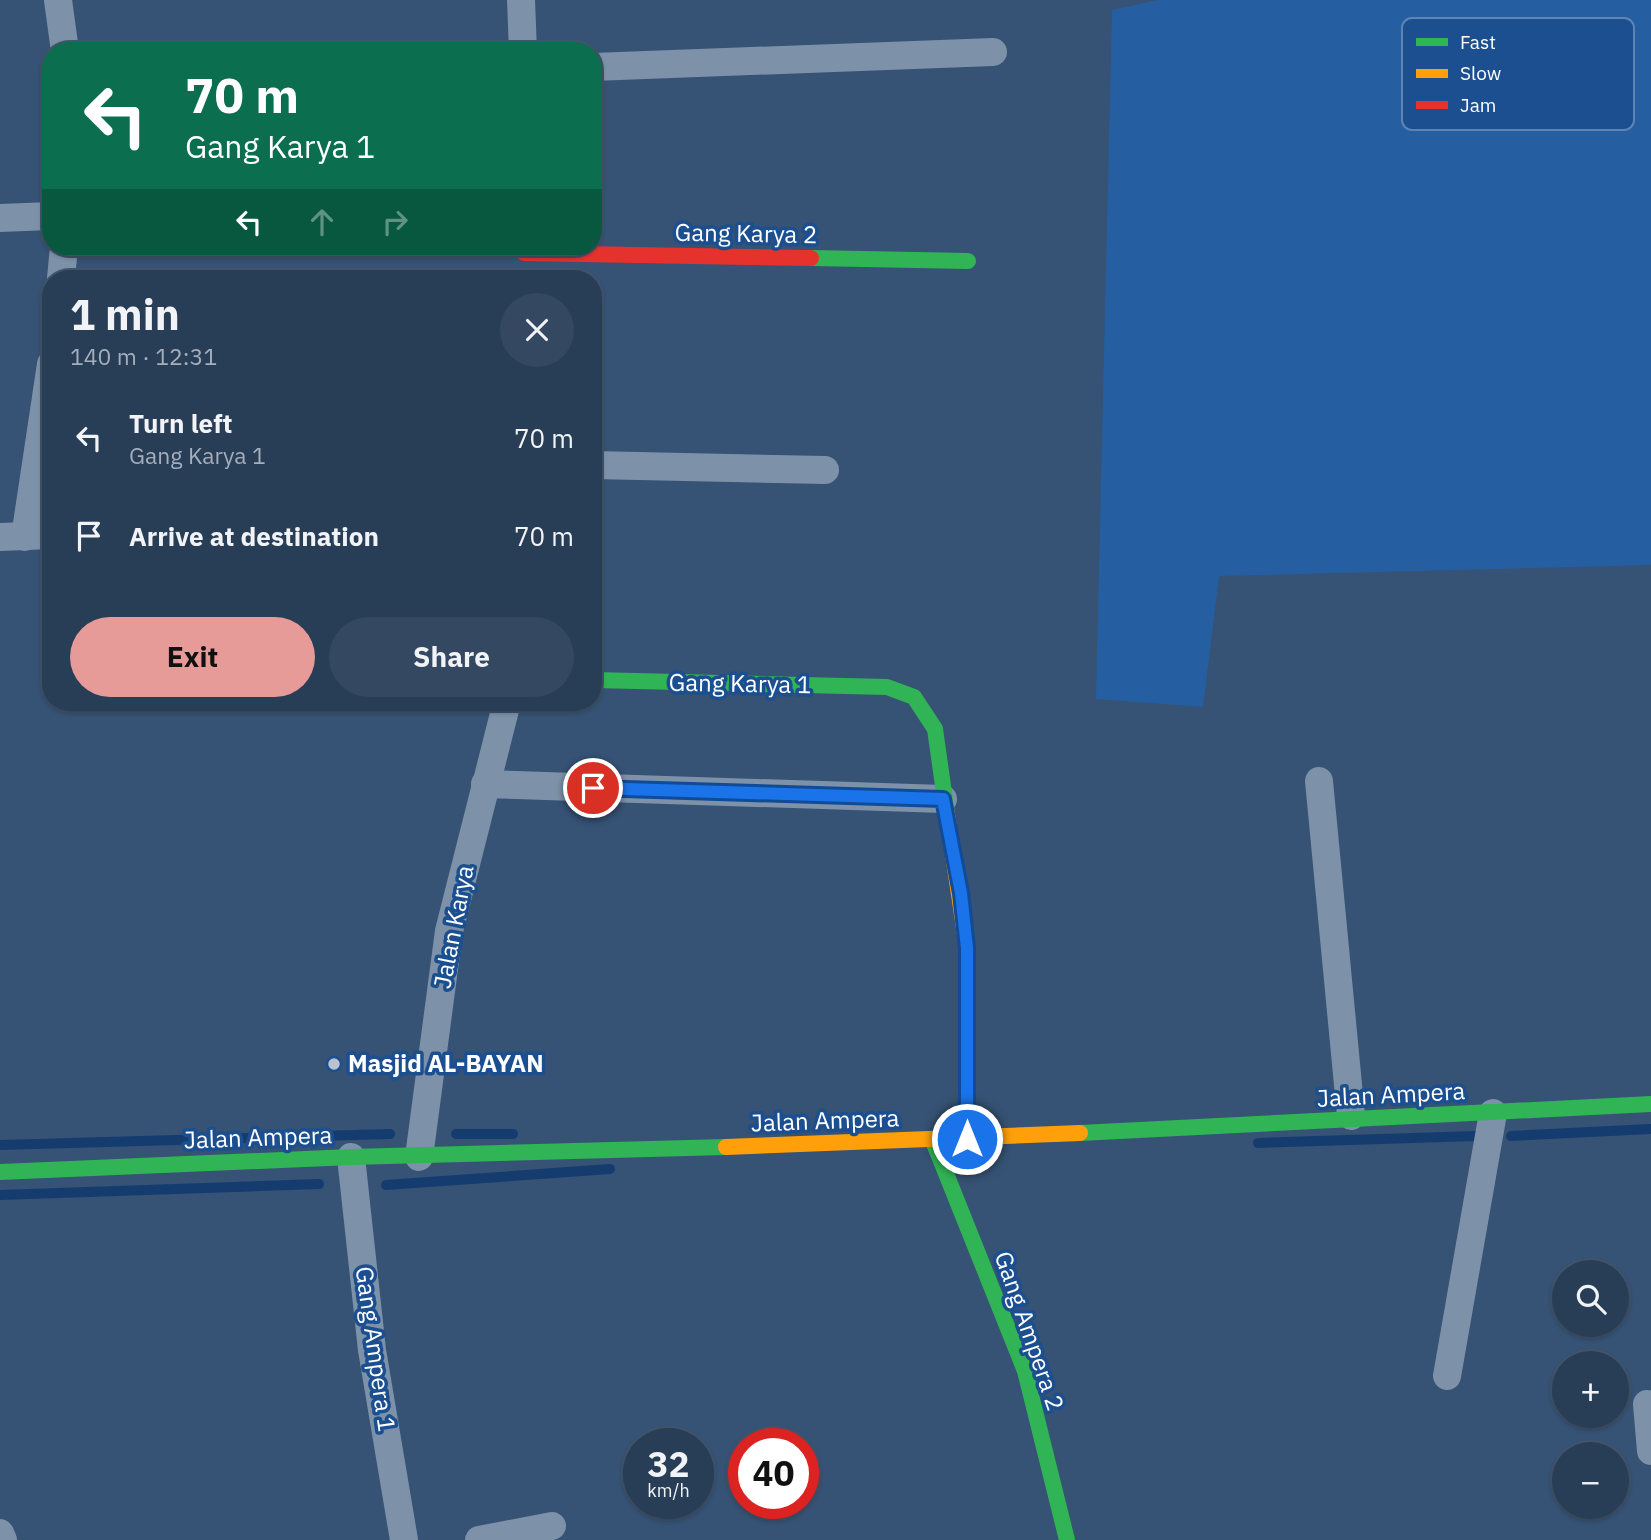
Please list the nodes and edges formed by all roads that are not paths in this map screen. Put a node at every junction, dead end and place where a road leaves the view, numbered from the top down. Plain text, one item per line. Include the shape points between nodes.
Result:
1 (58, 0) edge
2 (522, 0) edge
3 (64, 42) edge
4 (523, 42) edge
5 (993, 52) dead end
6 (602, 67) edge
7 (42, 216) edge
8 (0, 218) edge
9 (524, 259) edge
10 (968, 261) dead end
11 (42, 424) edge
12 (602, 465) edge
13 (825, 470) dead end
14 (25, 537) edge
15 (602, 680) edge
16 (505, 711) edge
17 (1320, 781) dead end
18 (485, 784) junction
19 (943, 799) junction
20 (1651, 1104) edge
21 (1493, 1113) junction
22 (1351, 1118) junction
23 (967, 1139) junction
24 (933, 1141) junction
25 (351, 1157) junction
26 (419, 1157) junction
27 (0, 1172) edge
28 (1447, 1376) dead end
29 (1647, 1405) dead end
30 (1651, 1451) edge
31 (552, 1525) dead end
32 (0, 1533) edge
33 (3, 1540) edge
34 (404, 1540) edge
35 (479, 1540) edge
36 (1067, 1540) edge

1 - 3 street
2 - 4 street
5 - 6 street
7 - 8 street
9 - 10 street, Gang Karya 2
11 - 14 street
12 - 13 street
15 - 19 street, Gang Karya 1 via 887,687 914,696 934,729
16 - 18 street, Jalan Karya
17 - 22 street
18 - 19 street
18 - 26 street, Jalan Karya via 449,931
19 - 23 street via 967,948
20 - 21 street, Jalan Ampera
21 - 22 street, Jalan Ampera
21 - 28 street
22 - 23 street, Jalan Ampera
23 - 24 street, Jalan Ampera
24 - 26 street, Jalan Ampera
24 - 36 street, Gang Ampera 2 via 1025,1371
25 - 26 street, Jalan Ampera
25 - 27 street, Jalan Ampera
25 - 34 street, Gang Ampera 1 via 372,1350
29 - 30 street
31 - 35 street
32 - 33 street

